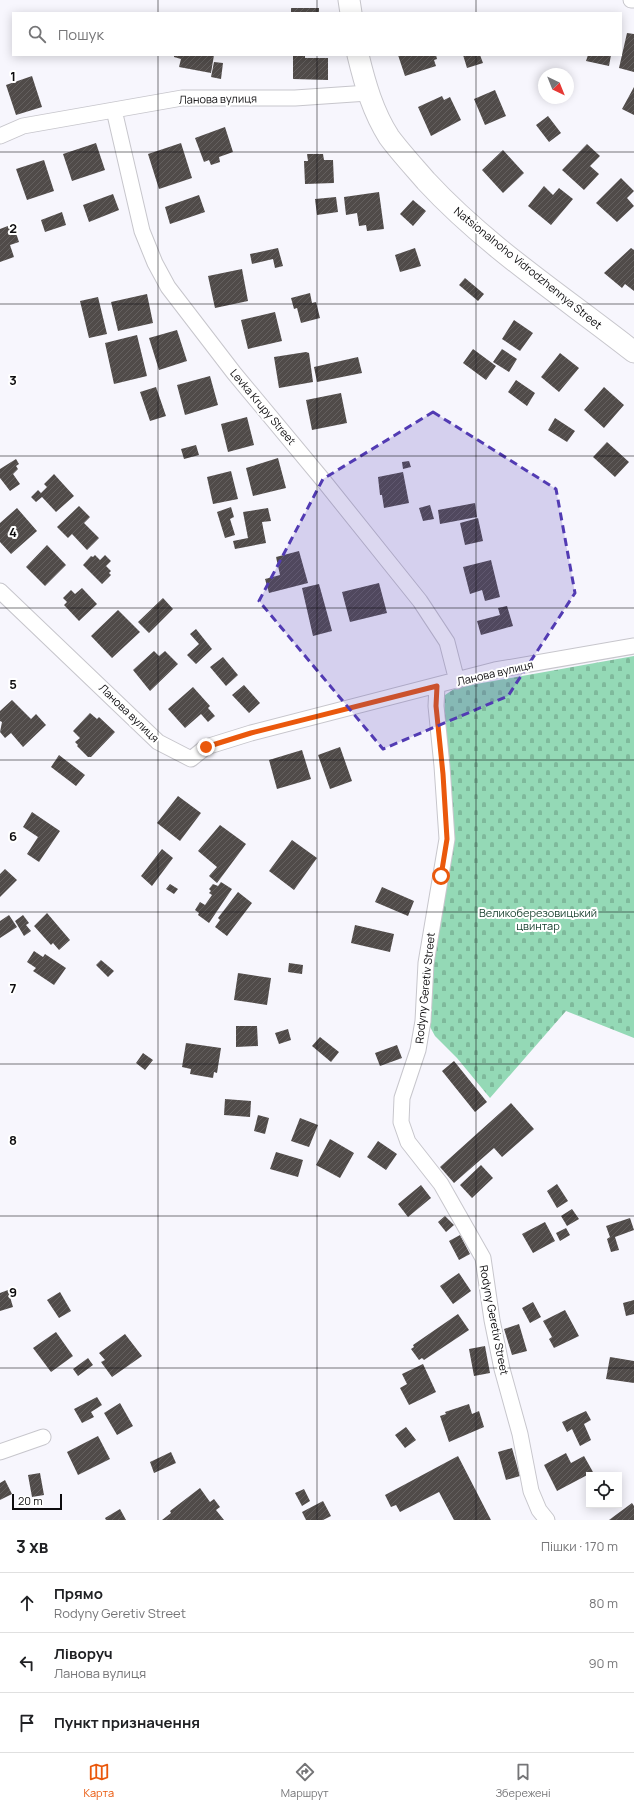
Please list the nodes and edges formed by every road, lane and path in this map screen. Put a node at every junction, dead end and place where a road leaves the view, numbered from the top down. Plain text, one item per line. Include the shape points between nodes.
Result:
1 (631, 0) edge
2 (634, 0) edge
3 (358, 56) edge
4 (368, 93) junction
5 (114, 110) junction
6 (0, 136) edge
7 (634, 352) edge
8 (0, 591) edge
9 (634, 646) edge
10 (457, 681) junction
11 (437, 686) junction
12 (43, 1437) dead end
13 (0, 1452) edge
14 (543, 1519) edge

1 - 2 street
3 - 4 street, Natsionalnoho Vidrodzhennya Street
4 - 5 street, Ланова вулиця via 295,98 182,98
4 - 7 street, Natsionalnoho Vidrodzhennya Street via 389,136 451,207 528,271
5 - 6 street, Ланова вулиця via 23,126
5 - 10 street, Levka Krupy Street via 142,232 168,287 234,373 420,602 447,642
8 - 11 street, Ланова вулиця via 158,742 191,759 206,747 251,733
9 - 10 street, Ланова вулиця via 495,670
10 - 11 street, Ланова вулиця
11 - 14 street, Rodyny Geretiv Street via 436,706 447,839 426,963 423,1021 418,1050 402,1098 402,1122 408,1142 441,1184 483,1258 493,1327 520,1434 531,1490
12 - 13 street

